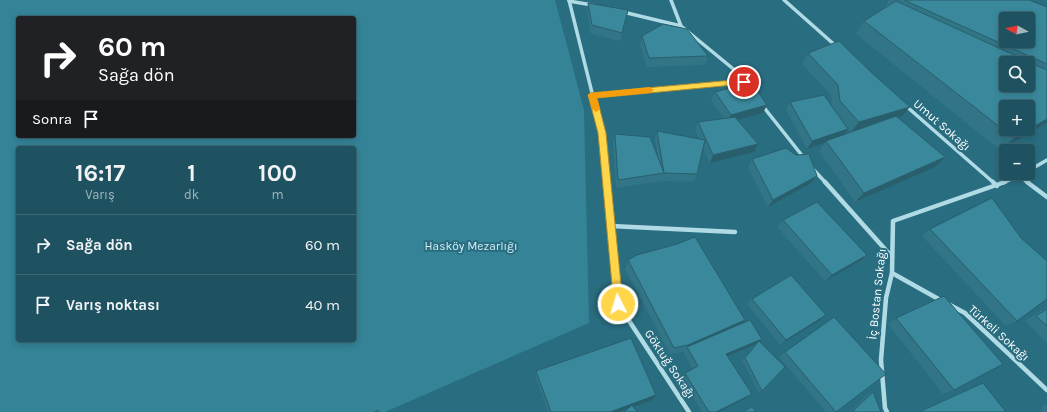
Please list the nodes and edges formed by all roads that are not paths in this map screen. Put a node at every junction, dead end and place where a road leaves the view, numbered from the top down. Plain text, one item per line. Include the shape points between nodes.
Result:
1 (569, 0) edge
2 (671, 0) edge
3 (784, 0) edge
4 (597, 6) edge
5 (619, 11) edge
6 (681, 26) junction
7 (843, 52) edge
8 (744, 82) junction
9 (754, 94) edge
10 (592, 95) junction
11 (759, 100) edge
12 (902, 103) edge
13 (1047, 160) edge
14 (807, 161) edge
15 (810, 165) edge
16 (1035, 167) edge
17 (1010, 180) edge
18 (1024, 180) edge
19 (997, 186) junction
20 (1047, 197) edge
21 (611, 226) junction
22 (736, 232) dead end
23 (892, 257) junction
24 (892, 273) junction
25 (1047, 390) edge
26 (689, 412) edge
27 (887, 412) edge

1 - 4 street
1 - 10 street, Göktuğ Sokağı
2 - 6 street
3 - 7 street
5 - 6 street
6 - 8 street via 737,72
8 - 9 street
8 - 10 street
10 - 21 street, Göktuğ Sokağı via 602,133
11 - 14 street
12 - 19 street, Umut Sokağı
13 - 16 street
15 - 23 street
17 - 19 street, İç Bostan Sokağı
18 - 20 street
19 - 23 street, İç Bostan Sokağı via 893,221
21 - 22 street
21 - 26 street, Göktuğ Sokağı via 618,304
23 - 24 street, İç Bostan Sokağı
24 - 25 street, Türkeli Sokağı via 965,313
24 - 27 street, İç Bostan Sokağı via 886,298 881,360

